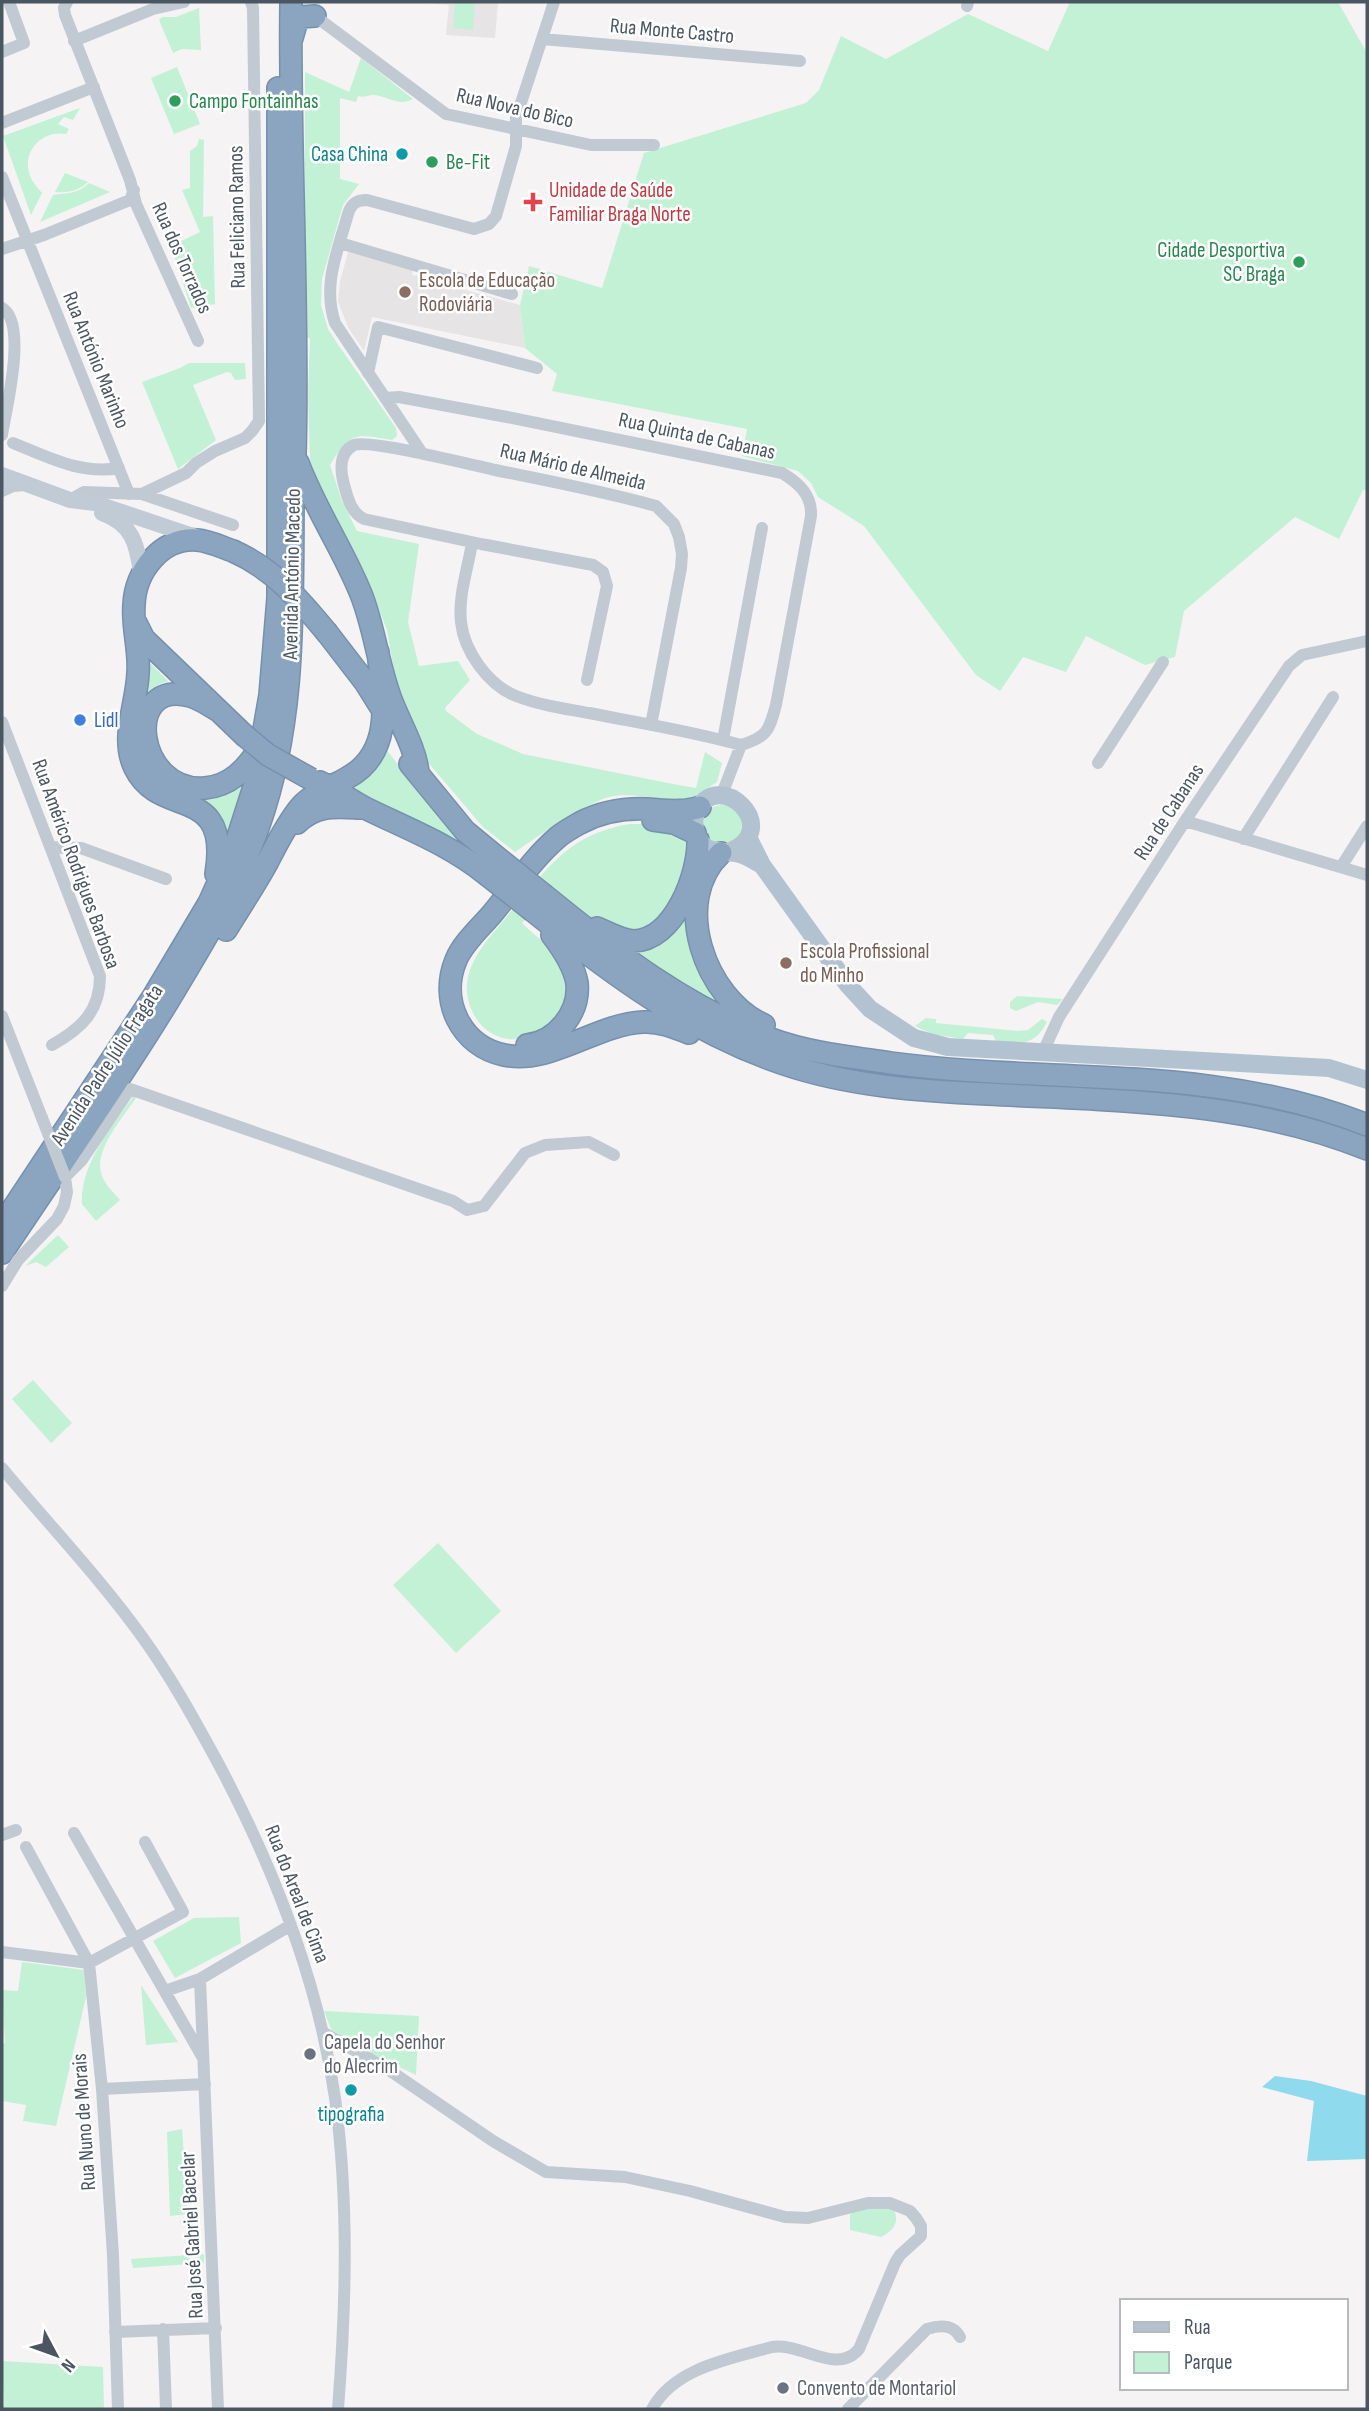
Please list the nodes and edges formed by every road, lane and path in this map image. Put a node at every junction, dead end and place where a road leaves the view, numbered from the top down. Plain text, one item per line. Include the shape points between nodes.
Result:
1 (9, 2) edge
2 (67, 2) edge
3 (184, 2) edge
4 (251, 2) edge
5 (277, 2) edge
6 (291, 2) edge
7 (554, 2) edge
8 (160, 5) edge
9 (308, 9) edge
10 (542, 39) junction
11 (74, 41) junction
12 (291, 43) junction
13 (2, 52) edge
14 (800, 61) dead end
15 (94, 87) junction
16 (2, 124) edge
17 (516, 128) junction
18 (654, 145) dead end
19 (2, 177) edge
20 (134, 190) junction
21 (27, 241) junction
22 (340, 243) junction
23 (2, 249) edge
24 (512, 294) dead end
25 (2, 308) edge
26 (198, 341) dead end
27 (537, 368) dead end
28 (368, 373) junction
29 (385, 398) junction
30 (2, 435) edge
31 (13, 443) dead end
32 (422, 453) junction
33 (295, 455) junction
34 (120, 468) junction
35 (2, 475) edge
36 (27, 485) junction
37 (2, 491) edge
38 (136, 494) junction
39 (74, 501) junction
40 (233, 525) dead end
41 (762, 528) dead end
42 (208, 542) junction
43 (472, 543) junction
44 (141, 573) junction
45 (135, 621) junction
46 (1367, 641) edge
47 (378, 652) junction
48 (1163, 662) dead end
49 (587, 680) dead end
50 (1332, 697) dead end
51 (219, 711) junction
52 (383, 717) junction
53 (2, 722) edge
54 (651, 725) junction
55 (263, 740) junction
56 (723, 740) junction
57 (741, 745) junction
58 (1098, 763) dead end
59 (418, 772) junction
60 (732, 772) junction
61 (320, 782) junction
62 (734, 798) junction
63 (707, 802) junction
64 (367, 809) junction
65 (1185, 821) junction
66 (1367, 827) edge
67 (697, 836) junction
68 (748, 837) junction
69 (1243, 839) junction
70 (51, 847) junction
71 (725, 852) junction
72 (268, 862) junction
73 (762, 865) junction
74 (493, 867) junction
75 (1341, 867) junction
76 (1367, 875) edge
77 (166, 879) dead end
78 (209, 903) junction
79 (538, 903) junction
80 (581, 925) junction
81 (2, 1016) edge
82 (149, 1031) junction
83 (729, 1043) junction
84 (52, 1045) dead end
85 (1043, 1052) junction
86 (862, 1059) junction
87 (1367, 1080) edge
88 (103, 1101) joint
89 (1367, 1125) edge
90 (54, 1147) junction
91 (1367, 1149) edge
92 (614, 1155) dead end
93 (65, 1177) junction
94 (2, 1225) edge
95 (2, 1253) edge
96 (2, 1286) edge
97 (2, 1468) edge
98 (16, 1830) dead end
99 (74, 1833) dead end
100 (2, 1835) edge
101 (145, 1842) dead end
102 (26, 1847) dead end
103 (292, 1926) junction
104 (136, 1937) junction
105 (2, 1952) edge
106 (89, 1962) junction
107 (200, 1979) junction
108 (165, 1991) junction
109 (324, 2033) junction
110 (204, 2059) junction
111 (205, 2084) junction
112 (102, 2089) junction
113 (215, 2328) junction
114 (163, 2329) junction
115 (115, 2332) junction
116 (961, 2336) dead end
117 (118, 2409) edge
118 (166, 2409) edge
119 (218, 2409) edge
120 (338, 2409) edge
121 (652, 2409) edge
122 (848, 2409) edge

1 - 13 street via 24,43
2 - 11 street, Rua dos Torrados via 65,15
3 - 8 street
4 - 38 street, Rua Feliciano Ramos via 259,421 245,438 215,451 186,473
5 - 55 highway, Avenida António Macedo via 278,598
6 - 12 highway, Avenida António Macedo
7 - 10 street
8 - 11 street
9 - 12 highway via 296,24
9 - 17 street, Rua Nova do Bico via 446,114
10 - 14 street, Rua Monte Castro
10 - 17 street
11 - 15 street, Rua dos Torrados
12 - 33 highway, Avenida António Macedo
15 - 16 street
15 - 20 street, Rua dos Torrados
17 - 18 street, Rua Nova do Bico via 591,145
17 - 22 street via 516,146 496,216 489,224 474,229 359,200 351,206
19 - 21 street, Rua António Marinho
20 - 21 street via 130,200
20 - 26 street, Rua dos Torrados via 136,204
21 - 23 street
21 - 34 street, Rua António Marinho
22 - 24 street
22 - 28 street via 329,282 330,308
25 - 30 street via 8,312 16,342
27 - 28 street via 379,327
28 - 29 street
29 - 32 street
29 - 57 street, Rua Quinta de Cabanas via 507,417 782,473 797,481 812,504 811,516 776,705 771,726 759,740
31 - 34 street via 67,465 100,471
32 - 43 street, Rua Mário de Almeida via 379,447 348,450 342,461 344,484 355,512 364,519
32 - 54 street, Rua Mário de Almeida via 592,489 656,506 669,518 679,537 681,568
33 - 47 highway via 322,520 360,591
33 - 82 highway, Avenida António Macedo via 292,652 272,782 232,891
34 - 38 street, Rua António Marinho
35 - 36 street
36 - 37 street
36 - 39 street
38 - 39 street via 84,492
38 - 40 street
39 - 42 street via 95,503
39 - 44 street via 125,526 135,544
41 - 56 street
42 - 44 highway via 175,544 156,555
42 - 52 highway, bridge via 258,564 280,580 377,698
43 - 49 street via 593,565 603,572 607,586
43 - 54 street via 461,623 477,664 514,696
44 - 45 highway via 134,596
45 - 51 highway via 144,639
45 - 78 highway via 139,665 129,729 131,757 145,781 208,817 218,839 219,856
46 - 65 street, Rua de Cabanas via 1302,655 1289,666
47 - 52 highway
47 - 59 highway
48 - 58 street
50 - 69 street
51 - 55 highway via 179,695 152,706 145,736 149,754 163,774 189,788 214,788 243,771
51 - 61 highway, bridge via 268,755
52 - 59 highway via 397,748
52 - 61 highway via 380,742 368,761 349,777
53 - 70 street, Rua Américo Rodrigues Barbosa
54 - 56 street
55 - 78 highway, Avenida António Macedo via 247,812
56 - 57 street
57 - 60 street
59 - 74 highway
60 - 62 street
60 - 63 street via 724,789
61 - 64 highway
61 - 72 highway
62 - 63 main road
62 - 68 main road via 750,819
63 - 67 main road via 694,824
63 - 83 highway via 679,811 600,814 558,837 456,959 449,996 454,1014 474,1041 503,1055 529,1056 644,1021 711,1042
64 - 72 highway via 338,805 306,814
64 - 74 highway
65 - 69 street
65 - 85 street, Rua de Cabanas via 1059,1017
66 - 75 street
67 - 71 main road via 712,851
67 - 79 highway via 674,823 628,820 604,824 548,859 476,945 461,980 459,995 470,1021 481,1034 504,1044 537,1044 547,1039 564,1026 576,997 577,982 569,961
67 - 80 highway via 695,867 662,931 635,941
68 - 71 main road
68 - 73 main road
69 - 75 street
70 - 77 street via 80,848
70 - 84 street, Rua Américo Rodrigues Barbosa via 100,975 93,1010 71,1034
71 - 73 main road
71 - 86 highway via 707,869 698,902 697,931 712,976 743,1013 760,1024
72 - 82 highway via 192,988
73 - 85 main road via 848,985 878,1016 914,1038 948,1047
74 - 79 highway, bridge
75 - 76 street
78 - 90 highway, Avenida Padre Júlio Fragata
79 - 80 highway
79 - 83 highway via 626,983
80 - 86 highway via 678,994 737,1025 816,1052
81 - 90 street, bridge
82 - 88 highway, Avenida António Macedo
83 - 91 highway via 786,1065 842,1079 931,1091 1172,1104 1252,1114
85 - 87 main road via 1329,1068
86 - 89 highway via 933,1068 1178,1082 1259,1093
88 - 95 highway, Avenida Padre Júlio Fragata
90 - 93 street, bridge
90 - 94 highway, Avenida Padre Júlio Fragata
92 - 93 street via 589,1142 545,1145 525,1153 484,1206 467,1210 453,1201 130,1089 82,1160
93 - 96 street via 67,1192 57,1219 18,1260
97 - 103 street, Rua do Areal de Cima via 93,1571 186,1703 259,1843
98 - 100 street
99 - 104 street, Rua José Gabriel Bacelar
101 - 104 street via 183,1912
102 - 106 street, Rua Nuno de Morais
103 - 107 street
103 - 109 street, Rua do Areal de Cima
104 - 106 street
104 - 108 street, Rua José Gabriel Bacelar
105 - 106 street
106 - 112 street, Rua Nuno de Morais
107 - 108 street
107 - 110 street, Rua José Gabriel Bacelar
108 - 110 street, Rua José Gabriel Bacelar
109 - 120 street, Rua do Areal de Cima via 342,2180 344,2331
109 - 121 street via 546,2172 625,2177 785,2217 822,2217 878,2202 902,2206 916,2218 921,2236 895,2263 853,2357 832,2360 785,2345 772,2347 689,2374 671,2384
110 - 111 street, Rua José Gabriel Bacelar
111 - 112 street
111 - 113 street, Rua José Gabriel Bacelar
112 - 115 street, Rua Nuno de Morais
113 - 114 street
113 - 119 street, Rua José Gabriel Bacelar
114 - 115 street
114 - 118 street
115 - 117 street, Rua Nuno de Morais
116 - 122 street via 944,2326 927,2329

